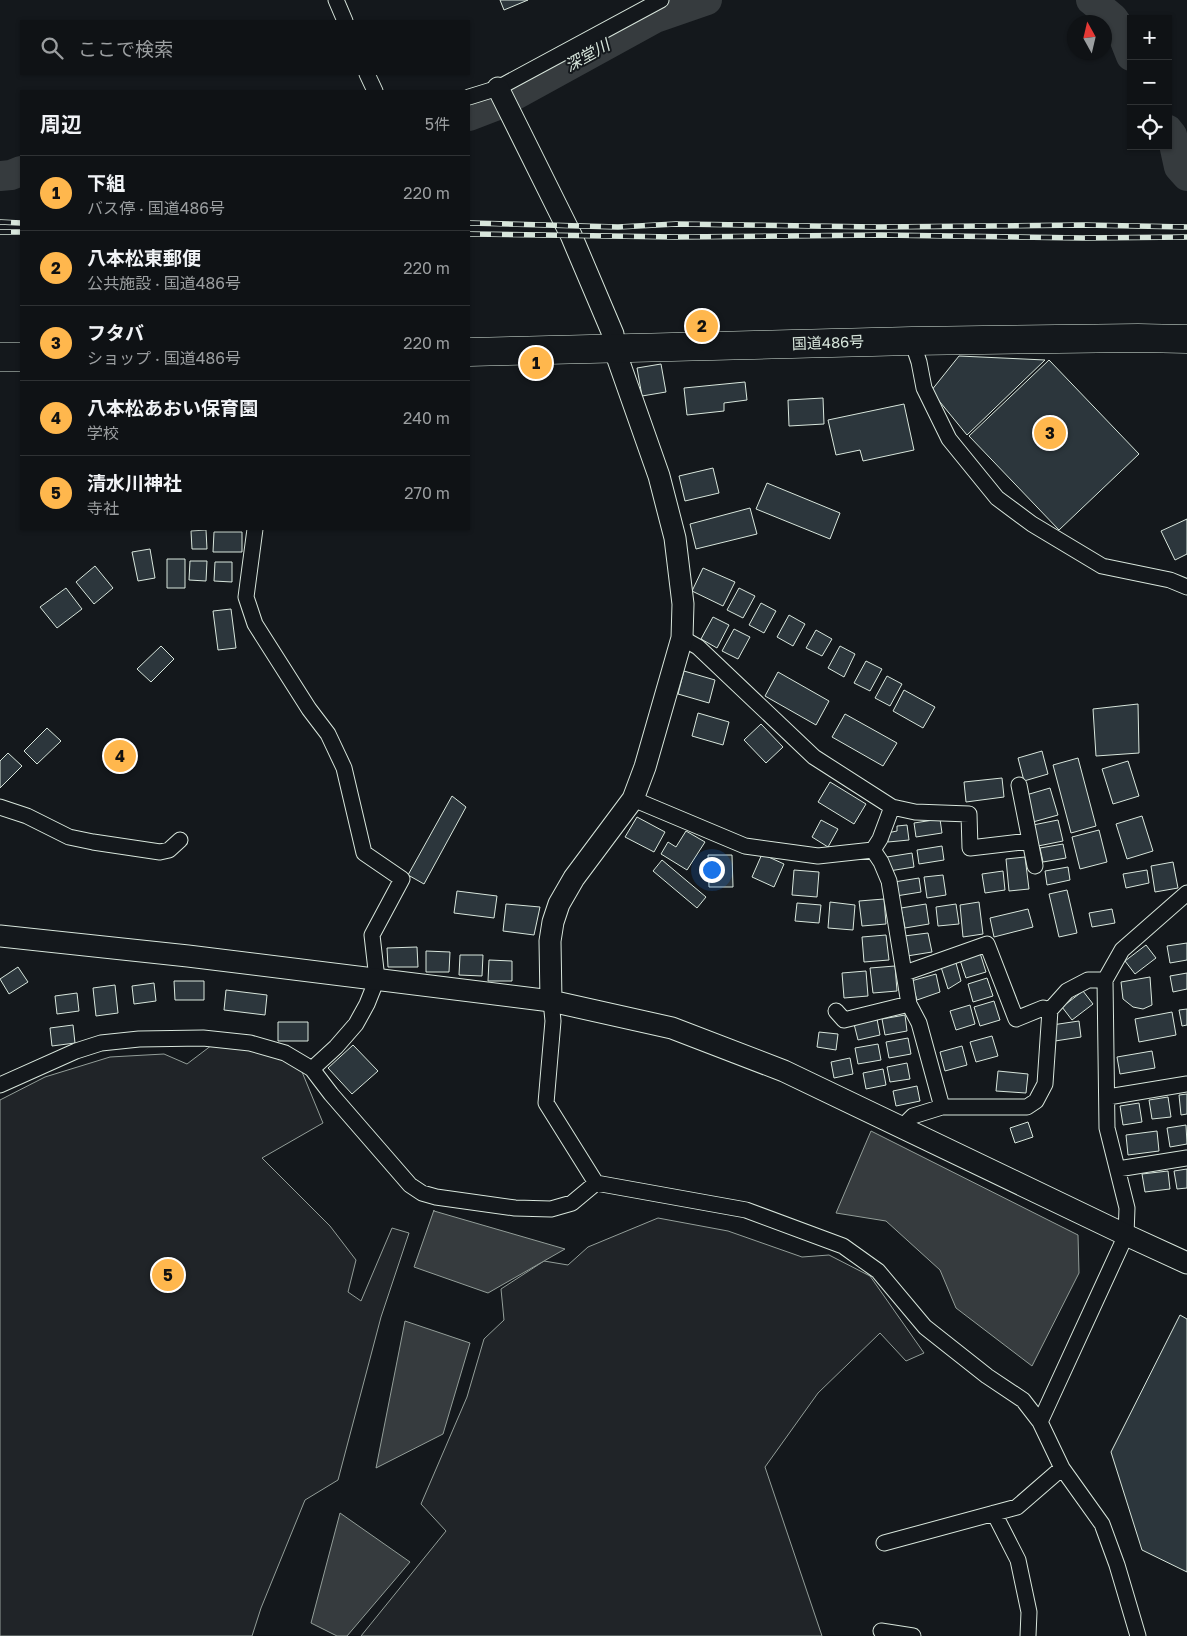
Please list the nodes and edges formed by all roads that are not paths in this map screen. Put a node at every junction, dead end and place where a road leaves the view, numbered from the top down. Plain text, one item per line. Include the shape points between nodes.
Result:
1 (336, 0) edge
2 (661, 0) edge
3 (345, 20) edge
4 (367, 75) edge
5 (375, 90) edge
6 (502, 95) junction
7 (470, 98) edge
8 (1187, 339) edge
9 (912, 341) junction
10 (614, 348) junction
11 (470, 352) edge
12 (20, 357) edge
13 (0, 358) edge
14 (255, 530) edge
15 (1187, 587) edge
16 (682, 638) junction
17 (1019, 785) dead end
18 (633, 799) junction
19 (0, 807) edge
20 (892, 807) junction
21 (180, 840) dead end
22 (1030, 840) junction
23 (872, 850) junction
24 (1035, 866) dead end
25 (1187, 893) edge
26 (0, 936) edge
27 (905, 973) junction
28 (377, 979) junction
29 (1105, 980) junction
30 (551, 1001) junction
31 (909, 1004) junction
32 (1050, 1010) junction
33 (836, 1012) dead end
34 (312, 1069) junction
35 (1187, 1084) edge
36 (0, 1085) edge
37 (1108, 1098) junction
38 (942, 1108) junction
39 (902, 1127) junction
40 (1187, 1158) edge
41 (1118, 1169) junction
42 (596, 1183) junction
43 (1126, 1235) junction
44 (1187, 1263) edge
45 (1040, 1422) junction
46 (1062, 1468) junction
47 (994, 1514) junction
48 (884, 1543) dead end
49 (881, 1631) dead end
50 (913, 1636) edge
51 (1028, 1636) edge
52 (1138, 1636) edge

1 - 3 street
2 - 6 street
4 - 5 street
6 - 7 street
6 - 10 street via 571,235 613,334
8 - 9 highway, 国道486号
9 - 10 highway, 国道486号
9 - 15 street via 924,388 949,439 997,498 1032,524 1102,566 1170,580
10 - 11 highway, 国道486号
10 - 16 street via 659,476 675,538 683,604
12 - 13 highway
14 - 28 street via 246,596 256,624 328,734 344,768 364,853 402,879 372,935
16 - 18 street
16 - 20 street via 698,647 814,757
17 - 22 street
18 - 23 street via 745,846 818,856
18 - 30 street via 574,878 559,904 550,941
19 - 21 street via 69,837 93,842 160,852 169,850
20 - 22 street via 915,812 968,814 970,848
20 - 23 street via 880,839
22 - 24 street
23 - 27 street via 889,881
25 - 29 street via 1122,950
26 - 28 street
27 - 31 street
27 - 32 street via 987,944 1016,1019 1043,1008
28 - 30 street
28 - 34 street via 356,1024
29 - 32 street via 1088,980 1067,991
29 - 37 street
30 - 39 street via 672,1028 784,1071
30 - 42 street via 553,1021 546,1103
31 - 33 street via 844,1020
31 - 38 street via 919,1022
32 - 38 street via 1046,1084 1036,1101 1027,1107
34 - 36 street via 285,1053 250,1043 203,1038 139,1038 102,1043 76,1051
34 - 42 street via 410,1185 422,1193 515,1208 551,1209 572,1203
35 - 37 street
37 - 41 street via 1107,1128
38 - 39 street via 912,1116
39 - 43 street
40 - 41 street
41 - 43 street via 1127,1208
42 - 45 street via 746,1210 843,1246 878,1271 925,1327 1023,1400
43 - 44 street
43 - 45 street
45 - 46 street
46 - 47 street via 1017,1507
46 - 52 street via 1102,1524
47 - 48 street
47 - 51 street via 1018,1560 1028,1612
49 - 50 street

